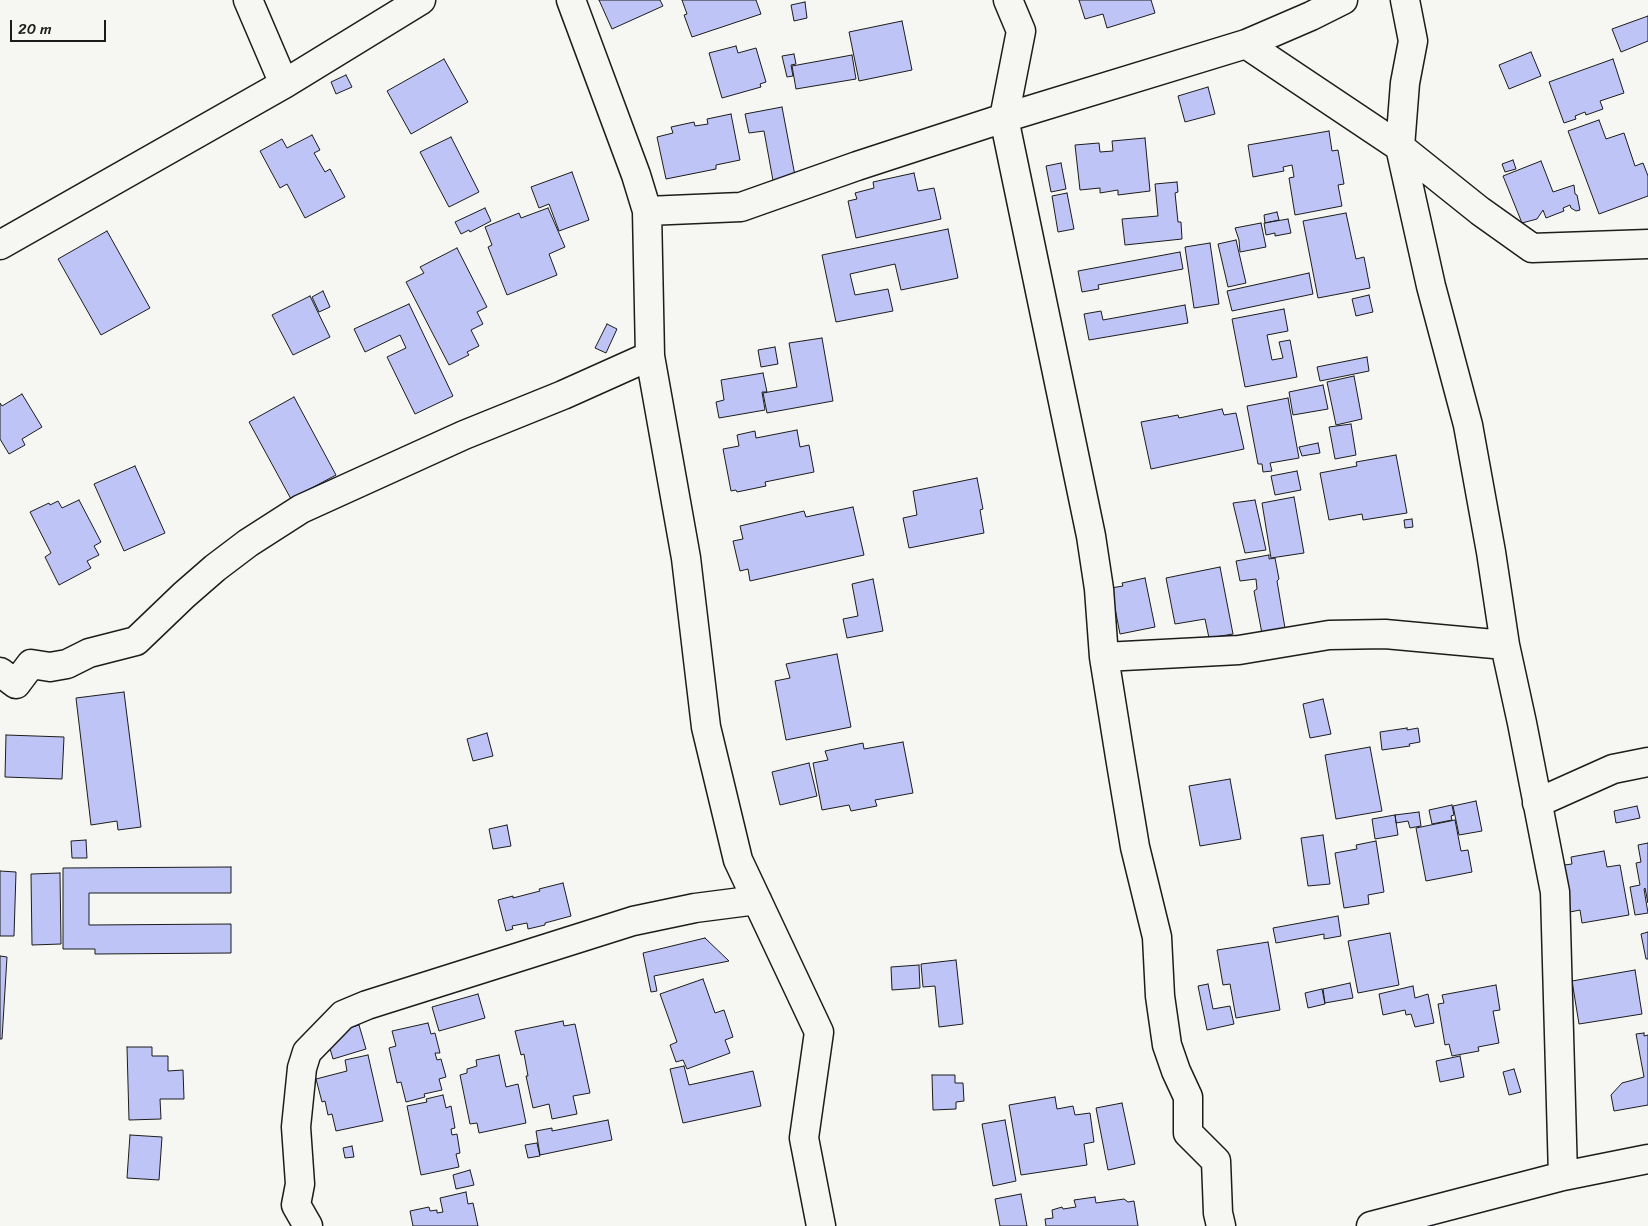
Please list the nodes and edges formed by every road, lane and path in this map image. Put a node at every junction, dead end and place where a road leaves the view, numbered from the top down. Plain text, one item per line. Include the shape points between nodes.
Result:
1 (248, 0) edge
2 (388, 0) edge
3 (421, 0) edge
4 (571, 0) edge
5 (1008, 0) edge
6 (1343, 0) edge
7 (1405, 0) edge
8 (378, 28) junction
9 (1246, 44) junction
10 (284, 84) junction
11 (1004, 118) junction
12 (1400, 147) junction
13 (647, 211) junction
14 (1648, 244) edge
15 (0, 246) edge
16 (650, 356) junction
17 (1505, 645) junction
18 (1104, 657) junction
19 (0, 672) edge
20 (1648, 762) edge
21 (1537, 803) junction
22 (757, 900) junction
23 (1648, 1160) edge
24 (1563, 1176) junction
25 (308, 1226) edge
26 (821, 1226) edge
27 (1221, 1226) edge
28 (1371, 1226) edge

1 - 10 street
2 - 8 street
3 - 8 street
4 - 13 street
5 - 11 street via 1021,31
6 - 9 street
7 - 12 street via 1413,40 1405,83
8 - 10 street
9 - 11 street
9 - 12 street
10 - 15 street
11 - 13 street via 741,207
11 - 18 street via 1091,536
12 - 14 street via 1532,248
12 - 17 street via 1431,286 1468,424
13 - 16 street
16 - 19 street via 301,509 215,568 136,640 89,653 68,664 50,667 32,664 16,684
16 - 22 street via 686,558 706,727 738,860
17 - 18 street via 1385,634 1329,635 1239,650
17 - 21 street
18 - 27 street via 1135,847 1157,937 1167,1045 1188,1097 1188,1134 1216,1161
20 - 21 street via 1613,769
21 - 24 street via 1555,892
22 - 25 street via 633,921 343,1015 307,1052 302,1068 296,1127 300,1184 296,1205
22 - 26 street via 819,1032 804,1138
23 - 24 street
24 - 28 street

